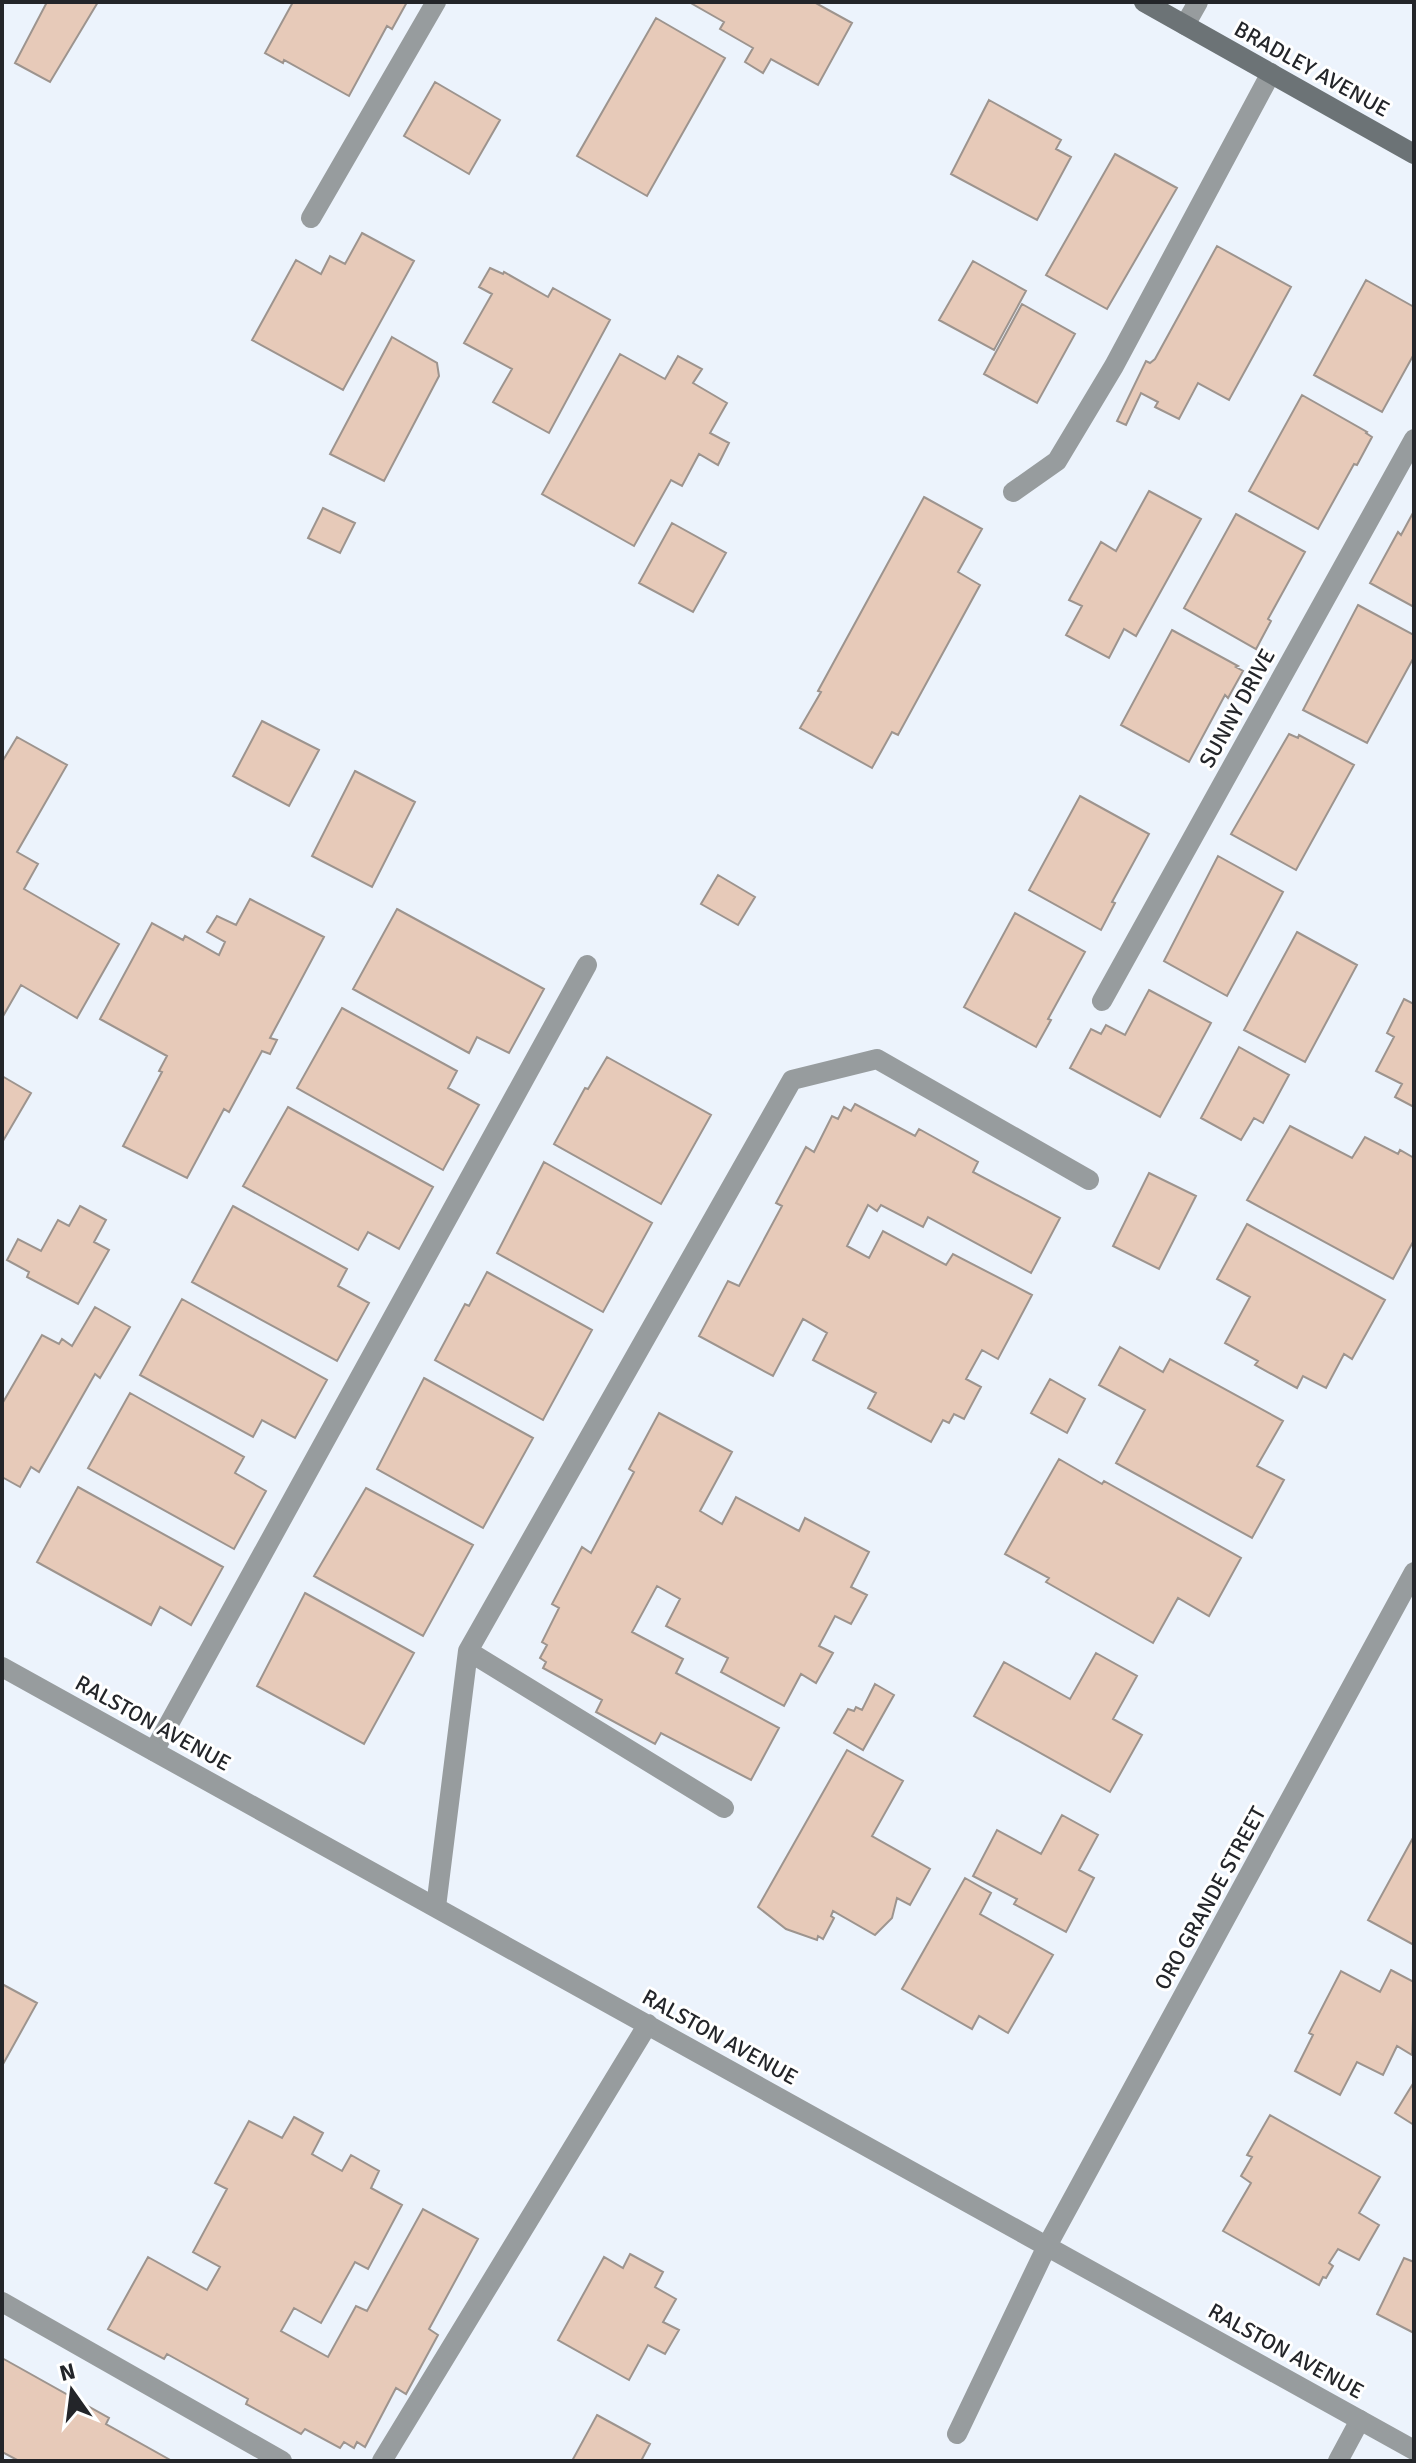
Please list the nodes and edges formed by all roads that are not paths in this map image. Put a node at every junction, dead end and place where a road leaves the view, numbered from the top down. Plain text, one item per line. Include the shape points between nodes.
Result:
1 (436, 2) edge
2 (1144, 2) edge
3 (1198, 2) edge
4 (1185, 25) junction
5 (1271, 73) junction
6 (1414, 154) edge
7 (311, 218) dead end
8 (1414, 439) edge
9 (1013, 492) dead end
10 (587, 965) dead end
11 (1102, 1001) dead end
12 (1089, 1180) dead end
13 (1414, 1572) edge
14 (468, 1651) junction
15 (2, 1667) edge
16 (154, 1751) junction
17 (724, 1808) dead end
18 (436, 1907) junction
19 (648, 2024) junction
20 (1047, 2246) junction
21 (2, 2302) edge
22 (1360, 2420) junction
23 (957, 2434) dead end
24 (1414, 2450) edge
25 (282, 2461) edge
26 (382, 2461) edge
27 (1338, 2461) edge

1 - 7 street
2 - 4 street, BRADLEY AVENUE
3 - 4 street
4 - 5 street, BRADLEY AVENUE
5 - 6 street, BRADLEY AVENUE
5 - 9 street via 1114,366 1057,461
8 - 11 street, SUNNY DRIVE
10 - 16 street
12 - 14 street via 877,1059 792,1080
13 - 20 street, ORO GRANDE STREET
14 - 17 street
14 - 18 street
15 - 16 street, RALSTON AVENUE
16 - 18 street, RALSTON AVENUE
18 - 19 street, RALSTON AVENUE
19 - 20 street, RALSTON AVENUE
19 - 26 street
20 - 22 street, RALSTON AVENUE
20 - 23 street, ORO GRANDE STREET
21 - 25 street
22 - 24 street, RALSTON AVENUE
22 - 27 street

